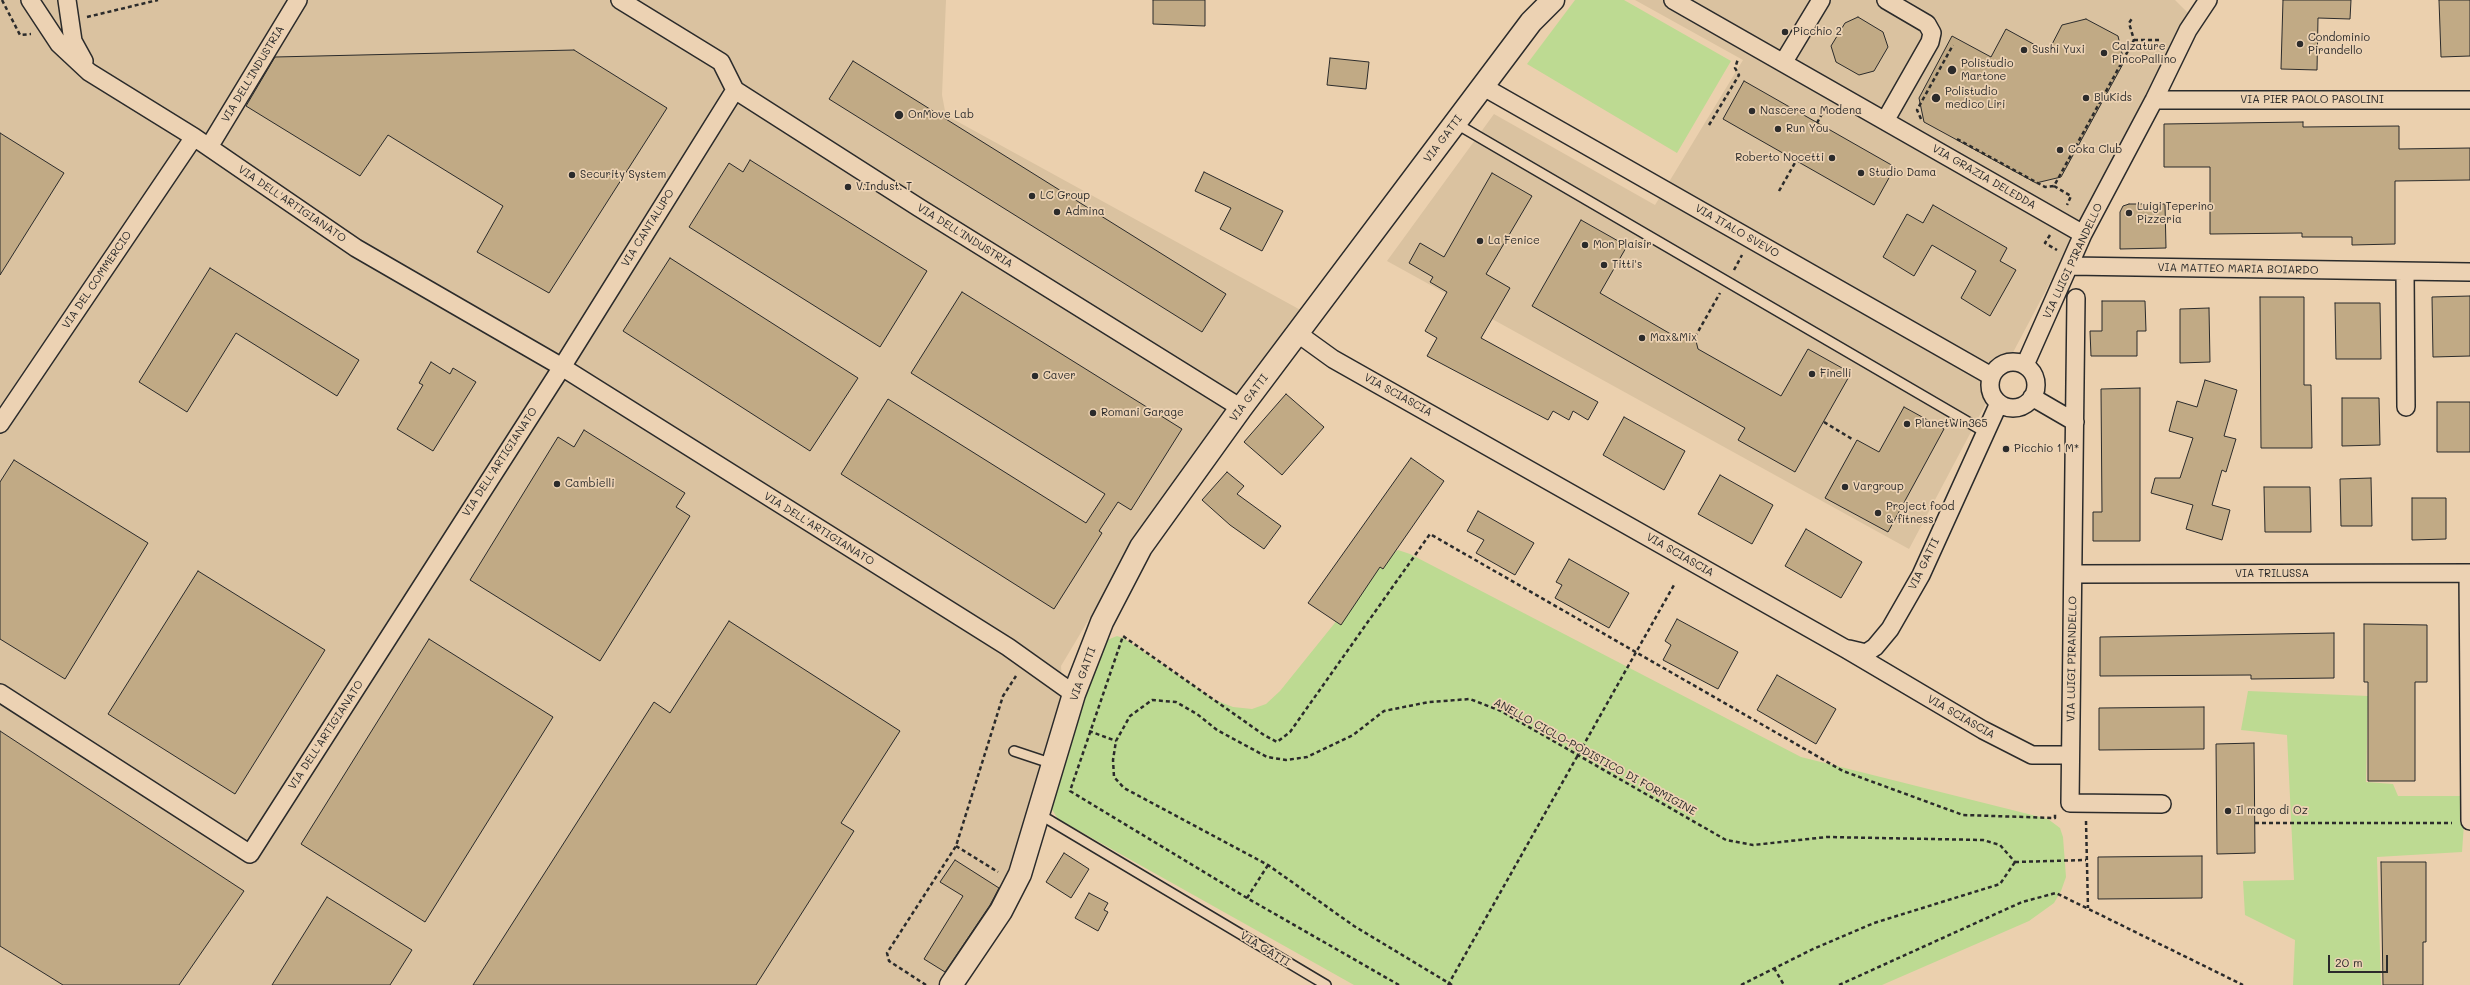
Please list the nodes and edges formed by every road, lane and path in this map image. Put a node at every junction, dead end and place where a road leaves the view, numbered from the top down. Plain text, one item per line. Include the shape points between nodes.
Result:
1 (30, 0) edge
2 (39, 0) edge
3 (298, 0) edge
4 (620, 0) edge
5 (1541, 0) edge
6 (1553, 0) edge
7 (1673, 0) edge
8 (1821, 0) edge
9 (1886, 0) edge
10 (2195, 0) edge
11 (2208, 0) edge
12 (68, 3) edge
13 (2133, 17) dead end
14 (44, 21) junction
15 (1531, 22) junction
16 (2188, 30) junction
17 (2134, 40) junction
18 (2162, 40) dead end
19 (1745, 42) junction
20 (1953, 45) dead end
21 (1783, 63) junction
22 (89, 72) junction
23 (1482, 86) junction
24 (735, 90) junction
25 (2154, 100) junction
26 (2470, 100) edge
27 (1884, 121) junction
28 (1926, 122) dead end
29 (1454, 123) junction
30 (1709, 125) dead end
31 (1952, 136) dead end
32 (194, 138) junction
33 (209, 147) junction
34 (1796, 161) dead end
35 (1779, 191) dead end
36 (2083, 234) junction
37 (2070, 266) junction
38 (2405, 272) junction
39 (2470, 272) edge
40 (2076, 298) dead end
41 (1297, 333) junction
42 (2025, 365) junction
43 (562, 367) junction
44 (1991, 376) junction
45 (2032, 397) junction
46 (1999, 403) junction
47 (2406, 407) dead end
48 (1241, 408) junction
49 (1824, 422) dead end
50 (2075, 422) junction
51 (0, 424) edge
52 (1985, 432) junction
53 (1852, 439) dead end
54 (2074, 574) junction
55 (2469, 574) edge
56 (1674, 585) dead end
57 (1846, 649) junction
58 (1636, 652) junction
59 (1021, 680) dead end
60 (0, 692) edge
61 (1074, 694) junction
62 (1066, 723) junction
63 (1090, 731) junction
64 (1116, 741) junction
65 (1014, 751) dead end
66 (2070, 755) junction
67 (1577, 756) junction
68 (1054, 764) junction
69 (2086, 803) junction
70 (2162, 804) dead end
71 (2055, 811) dead end
72 (1039, 814) junction
73 (2462, 822) edge
74 (2255, 823) dead end
75 (956, 846) junction
76 (2086, 860) junction
77 (2015, 862) junction
78 (1268, 865) junction
79 (999, 873) dead end
80 (1247, 898) junction
81 (2088, 908) junction
82 (1774, 968) junction
83 (1450, 984) edge
84 (926, 985) edge
85 (950, 985) edge
86 (1326, 985) edge
87 (1399, 985) edge
88 (1742, 985) edge
89 (1784, 985) edge
90 (1839, 985) edge
91 (2243, 985) edge

1 - 14 street, VIA DELL'ARTIGIANATO
2 - 14 street, VIA DELL'ARTIGIANATO
3 - 33 street, VIA DELL'INDUSTRIA
4 - 24 street via 721,62
5 - 15 street, VIA GATTI
6 - 15 street, VIA GATTI
7 - 19 street, VIA GRAZIA DELEDDA
8 - 21 street
9 - 27 street via 1927,24 1932,33 1930,42
10 - 16 street, VIA LUIGI PIRANDELLO
11 - 16 street, VIA LUIGI PIRANDELLO
12 - 22 street via 73,41
13 - 17 path via 2129,23
14 - 22 street, VIA DELL'ARTIGIANATO via 58,44
15 - 23 street, VIA GATTI
16 - 25 street, VIA LUIGI PIRANDELLO
17 - 18 path
17 - 31 path via 2054,186 2045,187
19 - 21 street, VIA GRAZIA DELEDDA
19 - 30 path via 1735,68 1739,75
20 - 28 path via 1917,110 1920,118
21 - 27 street, VIA GRAZIA DELEDDA
22 - 32 street, VIA DELL'ARTIGIANATO
23 - 29 street, VIA GATTI
23 - 44 street, VIA ITALO SVEVO
24 - 43 street, VIA CANTALUPO
24 - 48 street, VIA DELL'INDUSTRIA
25 - 26 street, VIA PIER PAOLO PASOLINI
25 - 36 street, VIA LUIGI PIRANDELLO
27 - 36 street, VIA GRAZIA DELEDDA
29 - 41 street, VIA GATTI
29 - 52 lane
32 - 33 street, VIA DELL'ARTIGIANATO
32 - 51 street, VIA DEL COMMERCIO
33 - 43 street, VIA DELL'ARTIGIANATO via 356,248
34 - 35 path
36 - 37 street, VIA LUIGI PIRANDELLO
37 - 38 street, VIA MATTEO MARIA BOIARDO
37 - 42 street, VIA LUIGI PIRANDELLO
38 - 39 street, VIA MATTEO MARIA BOIARDO
38 - 47 street
40 - 50 street, VIA LUIGI PIRANDELLO
41 - 48 street, VIA GATTI
41 - 57 street, VIA SCIASCIA via 1333,359
42 - 44 street via 2005,363 1994,370
42 - 45 street via 2036,383
43 - 60 street, VIA DELL'ARTIGIANATO via 250,854
43 - 61 street, VIA DELL'ARTIGIANATO via 1008,647
44 - 46 street via 1991,394
45 - 46 street via 2017,408
45 - 50 street
46 - 52 street, VIA GATTI
48 - 61 street, VIA GATTI via 1140,547 1102,622
49 - 53 path
50 - 54 street, VIA LUIGI PIRANDELLO
52 - 57 street, VIA GATTI via 1921,575 1890,628 1875,648 1866,653
54 - 55 street, VIA TRILUSSA
54 - 66 street, VIA LUIGI PIRANDELLO
55 - 73 street
56 - 58 path
57 - 66 street, VIA SCIASCIA via 2019,749 2032,754
58 - 63 path via 1430,534 1290,732 1277,742 1123,636
58 - 67 path
58 - 71 path via 1843,771 1963,815 2055,818
59 - 75 path via 1015,676 1003,696
61 - 62 street, VIA GATTI
62 - 63 path
62 - 68 street, VIA GATTI
63 - 64 path
63 - 80 path via 1070,791
64 - 67 path, ANELLO CICLO-PODISTICO DI FORMIGINE via 1130,716 1152,700 1176,702 1217,730 1267,757 1286,760 1307,757 1353,735 1384,711 1429,702 1470,699 1501,711
64 - 78 path, ANELLO CICLO-PODISTICO DI FORMIGINE via 1114,777 1124,788
65 - 68 lane
66 - 69 street, VIA LUIGI PIRANDELLO via 2070,803
67 - 77 path, ANELLO CICLO-PODISTICO DI FORMIGINE via 1726,840 1753,845 1826,837 1983,840 2000,845
67 - 83 path
68 - 72 street, VIA GATTI
69 - 70 street, VIA LUIGI PIRANDELLO
69 - 76 path
72 - 85 street, VIA GATTI via 1020,874 1001,911
72 - 86 lane, VIA GATTI
73 - 74 path
75 - 79 path
75 - 84 path via 887,953 889,961
76 - 77 path
76 - 81 path
77 - 82 path via 2000,884 1874,923
78 - 80 path
78 - 83 path, ANELLO CICLO-PODISTICO DI FORMIGINE via 1354,926
80 - 87 path
81 - 90 path via 2056,893 2022,902
81 - 91 path
82 - 88 path
82 - 89 path

